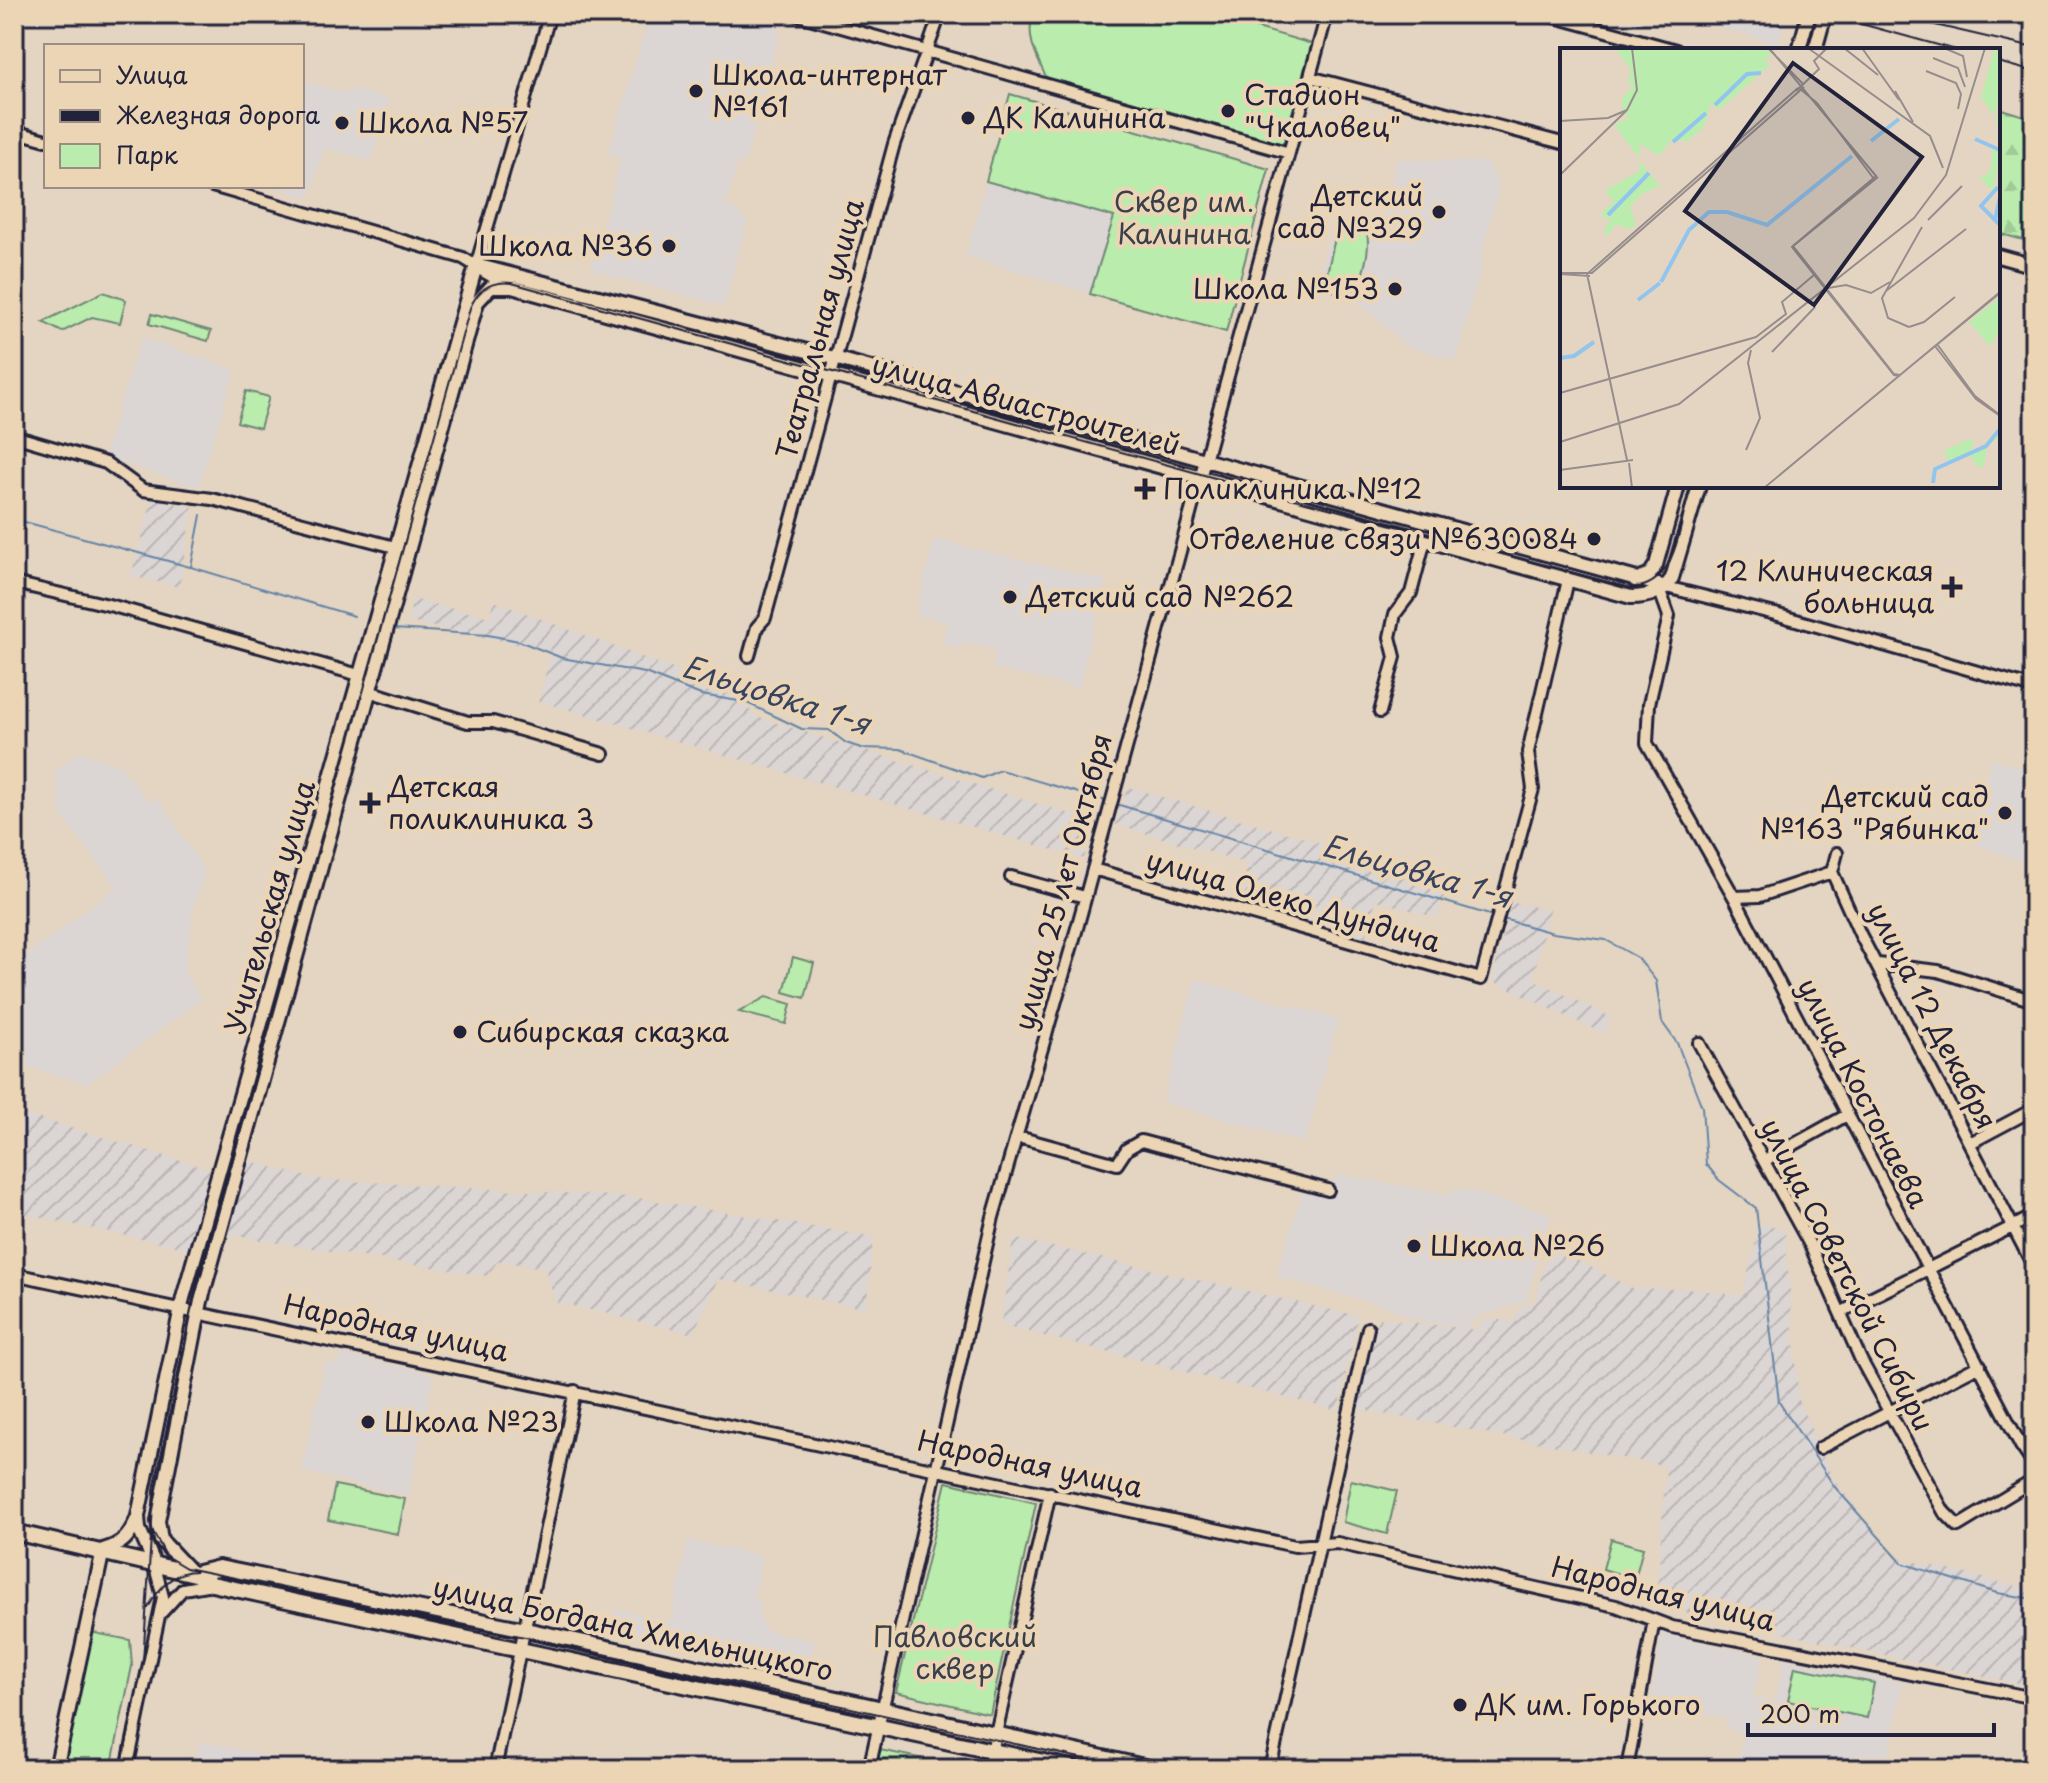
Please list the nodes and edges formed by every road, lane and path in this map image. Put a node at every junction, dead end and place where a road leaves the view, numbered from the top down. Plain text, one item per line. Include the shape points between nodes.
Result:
1 (548, 14) edge
2 (795, 14) edge
3 (940, 14) edge
4 (1327, 14) edge
5 (1544, 14) edge
6 (1809, 14) edge
7 (1825, 14) edge
8 (1801, 44) edge
9 (1816, 46) edge
10 (1669, 48) edge
11 (926, 50) junction
12 (1310, 77) junction
13 (14, 131) edge
14 (44, 139) edge
15 (1560, 142) edge
16 (1286, 152) junction
17 (219, 188) edge
18 (2000, 257) edge
19 (476, 266) junction
20 (2034, 266) edge
21 (512, 287) junction
22 (482, 294) junction
23 (838, 359) junction
24 (833, 377) junction
25 (14, 436) edge
26 (1202, 461) junction
27 (1198, 477) junction
28 (1677, 488) edge
29 (1698, 488) edge
30 (1425, 540) junction
31 (395, 547) junction
32 (1629, 578) junction
33 (1568, 580) junction
34 (14, 583) edge
35 (1663, 589) junction
36 (1617, 594) junction
37 (749, 656) dead end
38 (362, 685) junction
39 (2034, 688) edge
40 (1380, 712) dead end
41 (603, 754) dead end
42 (1837, 853) dead end
43 (1093, 869) junction
44 (1832, 872) junction
45 (1011, 877) dead end
46 (1085, 897) junction
47 (1734, 897) junction
48 (1878, 964) junction
49 (2034, 1001) edge
50 (1699, 1043) dead end
51 (2034, 1109) edge
52 (1847, 1115) junction
53 (1018, 1137) junction
54 (1970, 1143) junction
55 (1764, 1161) junction
56 (1328, 1190) dead end
57 (2034, 1216) edge
58 (2013, 1226) junction
59 (2034, 1267) edge
60 (1927, 1269) junction
61 (14, 1274) edge
62 (180, 1308) junction
63 (199, 1312) junction
64 (1842, 1312) junction
65 (1368, 1328) dead end
66 (1980, 1365) junction
67 (575, 1391) junction
68 (1888, 1412) junction
69 (1820, 1448) dead end
70 (2034, 1465) edge
71 (936, 1468) junction
72 (2034, 1480) edge
73 (1050, 1493) junction
74 (138, 1516) junction
75 (14, 1532) edge
76 (161, 1540) junction
77 (1318, 1544) junction
78 (103, 1550) junction
79 (154, 1563) junction
80 (195, 1574) junction
81 (212, 1584) junction
82 (159, 1617) junction
83 (1654, 1620) junction
84 (526, 1630) junction
85 (522, 1650) junction
86 (2034, 1698) edge
87 (882, 1710) junction
88 (878, 1727) junction
89 (996, 1735) junction
90 (2034, 1747) edge
91 (992, 1751) junction
92 (56, 1769) edge
93 (127, 1769) edge
94 (495, 1769) edge
95 (869, 1769) edge
96 (988, 1769) edge
97 (1076, 1769) edge
98 (1153, 1769) edge
99 (1270, 1769) edge
100 (1627, 1769) edge
101 (2029, 1769) edge

1 - 19 street, Учительская улица
2 - 11 street
3 - 11 street, Театральная улица
4 - 12 street, улица 25 лет Октября
5 - 10 street
6 - 8 main road
7 - 9 main road, bridge
11 - 16 street
11 - 23 street, Театральная улица via 894,144
12 - 15 street
12 - 16 street, улица 25 лет Октября
13 - 14 street
16 - 26 street, улица 25 лет Октября
17 - 19 street, улица Авиастроителей
18 - 20 main road
19 - 21 main road, улица Авиастроителей
19 - 22 main road, Учительская улица
19 - 23 main road, улица Авиастроителей
19 - 31 main road, Учительская улица
21 - 22 main road via 494,286
21 - 24 main road, улица Авиастроителей
22 - 38 main road, Учительская улица
23 - 24 street, Театральная улица
23 - 26 main road, улица Авиастроителей
24 - 27 main road, улица Авиастроителей
24 - 37 street, Театральная улица via 765,618
25 - 31 street via 106,463 143,490 212,499
26 - 27 street, улица 25 лет Октября
26 - 32 main road, улица Авиастроителей
27 - 30 main road, улица Авиастроителей
27 - 43 street, улица 25 лет Октября
28 - 32 main road via 1654,570
29 - 35 main road via 1676,569
30 - 33 main road, улица Авиастроителей
30 - 40 street via 1411,593 1395,614 1390,637 1395,657
31 - 38 main road, Учительская улица
32 - 35 main road, улица Авиастроителей
32 - 36 main road
33 - 36 main road, улица Авиастроителей
33 - 43 street, улица Олеко Дундича via 1528,752 1533,789 1481,979
34 - 38 street via 128,610
35 - 36 main road, улица Авиастроителей via 1643,597
35 - 39 street via 1790,618
35 - 47 street, улица Костонаева via 1669,616 1649,704 1647,743
38 - 41 street via 468,722 493,722
38 - 62 main road, Учительская улица
38 - 63 main road, Учительская улица
42 - 44 street
43 - 46 street, улица 25 лет Октября
44 - 47 street via 1760,896
44 - 48 street, улица 12 Декабря
45 - 46 street
46 - 53 street, улица 25 лет Октября
47 - 52 street, улица Костонаева
48 - 49 street via 1938,971
48 - 54 street, улица 12 Декабря
50 - 55 street, улица Советской Сибири
51 - 54 street
52 - 55 street
52 - 60 street, улица Костонаева
53 - 56 street via 1117,1164 1141,1141
53 - 71 street, улица 25 лет Октября via 986,1245
54 - 58 street, улица 12 Декабря
55 - 64 street, улица Советской Сибири
57 - 58 street
58 - 59 street, улица 12 Декабря
58 - 60 street
60 - 64 street
60 - 66 street, улица Костонаева
61 - 62 street, Народная улица
62 - 63 street, Народная улица
62 - 74 main road, Учительская улица
63 - 67 street, Народная улица
63 - 76 main road, Учительская улица via 158,1521
64 - 68 street, улица Советской Сибири
65 - 77 street
66 - 68 street
66 - 70 street, улица Костонаева
67 - 71 street, Народная улица
67 - 84 street
68 - 69 street
68 - 72 street, улица Советской Сибири via 1931,1492 1958,1526
71 - 73 street, Народная улица
71 - 87 street, улица 25 лет Октября
73 - 77 street, Народная улица via 1295,1546
73 - 89 street
74 - 78 main road via 128,1538
74 - 79 main road, Учительская улица
75 - 78 highway, улица Богдана Хмельницкого
76 - 79 main road, Учительская улица
76 - 80 main road
77 - 83 street, Народная улица via 1374,1551 1616,1606
77 - 99 street
78 - 79 highway, улица Богдана Хмельницкого
78 - 92 main road
79 - 80 highway, улица Богдана Хмельницкого
79 - 82 street, Учительская улица via 163,1597
80 - 81 highway, улица Богдана Хмельницкого
80 - 84 highway, улица Богдана Хмельницкого via 219,1568
81 - 82 street via 183,1589
81 - 85 highway, улица Богдана Хмельницкого
82 - 93 street, Учительская улица
83 - 86 street, Народная улица
83 - 100 street
84 - 85 street
84 - 87 highway, улица Богдана Хмельницкого
85 - 88 highway, улица Богдана Хмельницкого
85 - 94 street
87 - 88 street, улица 25 лет Октября
87 - 89 highway, улица Богдана Хмельницкого
88 - 91 highway, улица Богдана Хмельницкого
88 - 95 street, улица 25 лет Октября
89 - 91 street
89 - 98 highway, улица Богдана Хмельницкого
90 - 101 street
91 - 96 street
91 - 97 highway, улица Богдана Хмельницкого

